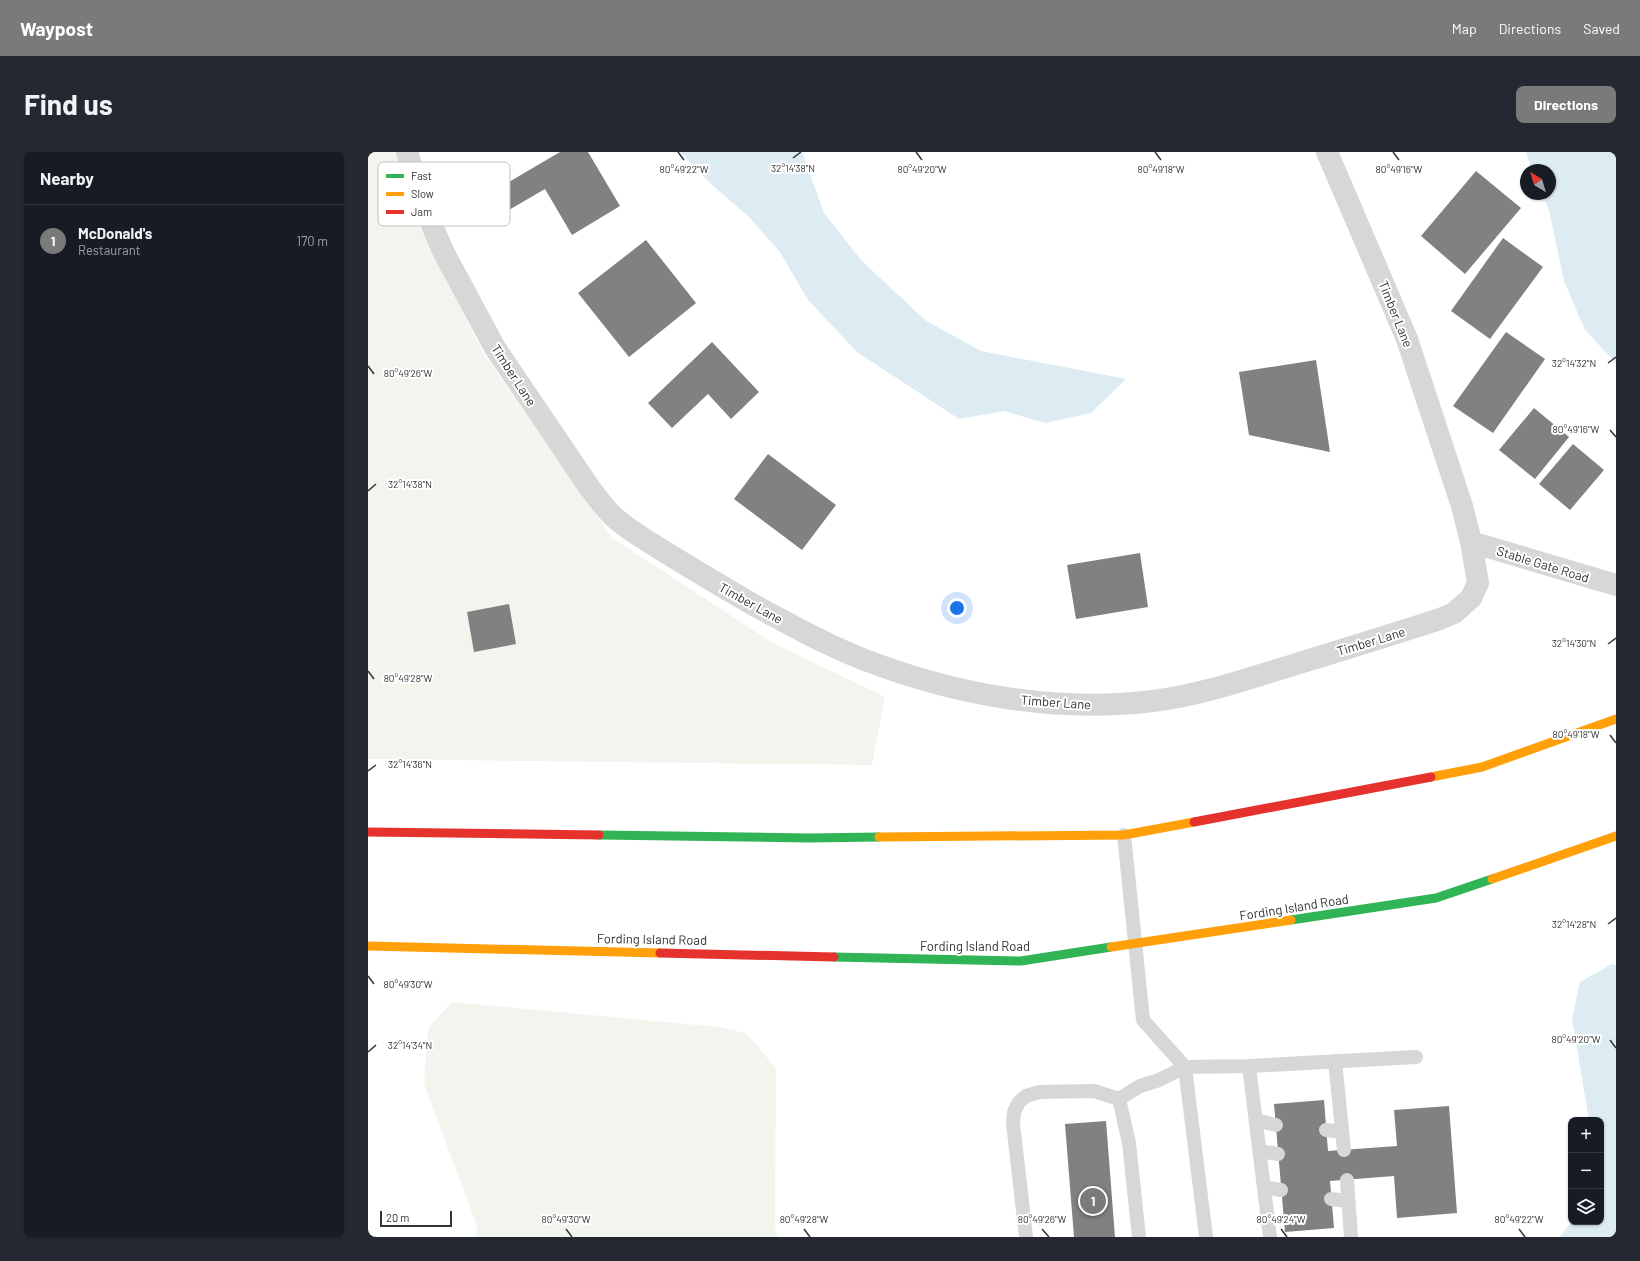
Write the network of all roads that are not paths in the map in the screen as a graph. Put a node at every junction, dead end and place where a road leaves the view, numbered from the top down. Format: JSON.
{"nodes":[{"id":1,"x":407,"y":152,"type":"edge"},
{"id":2,"x":1327,"y":152,"type":"edge"},
{"id":3,"x":410,"y":162,"type":"edge"},
{"id":4,"x":432,"y":226,"type":"edge"},
{"id":5,"x":1471,"y":542,"type":"junction"},
{"id":6,"x":1616,"y":585,"type":"edge"},
{"id":7,"x":1616,"y":719,"type":"edge"},
{"id":8,"x":368,"y":833,"type":"edge"},
{"id":9,"x":1124,"y":835,"type":"junction"},
{"id":10,"x":1616,"y":836,"type":"edge"},
{"id":11,"x":1135,"y":944,"type":"junction"},
{"id":12,"x":368,"y":946,"type":"edge"},
{"id":13,"x":1416,"y":1057,"type":"dead end"},
{"id":14,"x":1334,"y":1061,"type":"junction"},
{"id":15,"x":1249,"y":1066,"type":"junction"},
{"id":16,"x":1185,"y":1067,"type":"junction"},
{"id":17,"x":1119,"y":1099,"type":"junction"},
{"id":18,"x":1256,"y":1120,"type":"junction"},
{"id":19,"x":1276,"y":1125,"type":"dead end"},
{"id":20,"x":1326,"y":1130,"type":"dead end"},
{"id":21,"x":1342,"y":1132,"type":"junction"},
{"id":22,"x":1344,"y":1150,"type":"dead end"},
{"id":23,"x":1260,"y":1151,"type":"junction"},
{"id":24,"x":1278,"y":1154,"type":"dead end"},
{"id":25,"x":1347,"y":1180,"type":"dead end"},
{"id":26,"x":1264,"y":1187,"type":"junction"},
{"id":27,"x":1281,"y":1190,"type":"dead end"},
{"id":28,"x":1331,"y":1199,"type":"dead end"},
{"id":29,"x":1348,"y":1201,"type":"junction"},
{"id":30,"x":1026,"y":1237,"type":"edge"},
{"id":31,"x":1139,"y":1237,"type":"edge"},
{"id":32,"x":1206,"y":1237,"type":"edge"},
{"id":33,"x":1270,"y":1237,"type":"edge"},
{"id":34,"x":1351,"y":1237,"type":"edge"}],
"edges":[{"from":1,"to":3,"type":"street","name":"Timber Lane"},
{"from":2,"to":5,"type":"street","name":"Timber Lane"},
{"from":4,"to":5,"type":"street","name":"Timber Lane"},
{"from":5,"to":6,"type":"street","name":"Stable Gate Road"},
{"from":7,"to":9,"type":"highway"},
{"from":8,"to":9,"type":"highway"},
{"from":9,"to":11,"type":"lane"},
{"from":10,"to":11,"type":"highway","name":"Fording Island Road"},
{"from":11,"to":12,"type":"highway","name":"Fording Island Road"},
{"from":11,"to":16,"type":"lane"},
{"from":13,"to":14,"type":"lane"},
{"from":14,"to":15,"type":"lane"},
{"from":14,"to":21,"type":"lane"},
{"from":15,"to":16,"type":"lane"},
{"from":15,"to":18,"type":"lane"},
{"from":16,"to":17,"type":"lane"},
{"from":16,"to":32,"type":"lane"},
{"from":17,"to":30,"type":"lane"},
{"from":17,"to":31,"type":"lane"},
{"from":18,"to":19,"type":"lane"},
{"from":18,"to":23,"type":"lane"},
{"from":20,"to":21,"type":"lane"},
{"from":21,"to":22,"type":"lane"},
{"from":23,"to":24,"type":"lane"},
{"from":23,"to":26,"type":"lane"},
{"from":25,"to":29,"type":"lane"},
{"from":26,"to":27,"type":"lane"},
{"from":26,"to":33,"type":"lane"},
{"from":28,"to":29,"type":"lane"},
{"from":29,"to":34,"type":"lane"}]}
